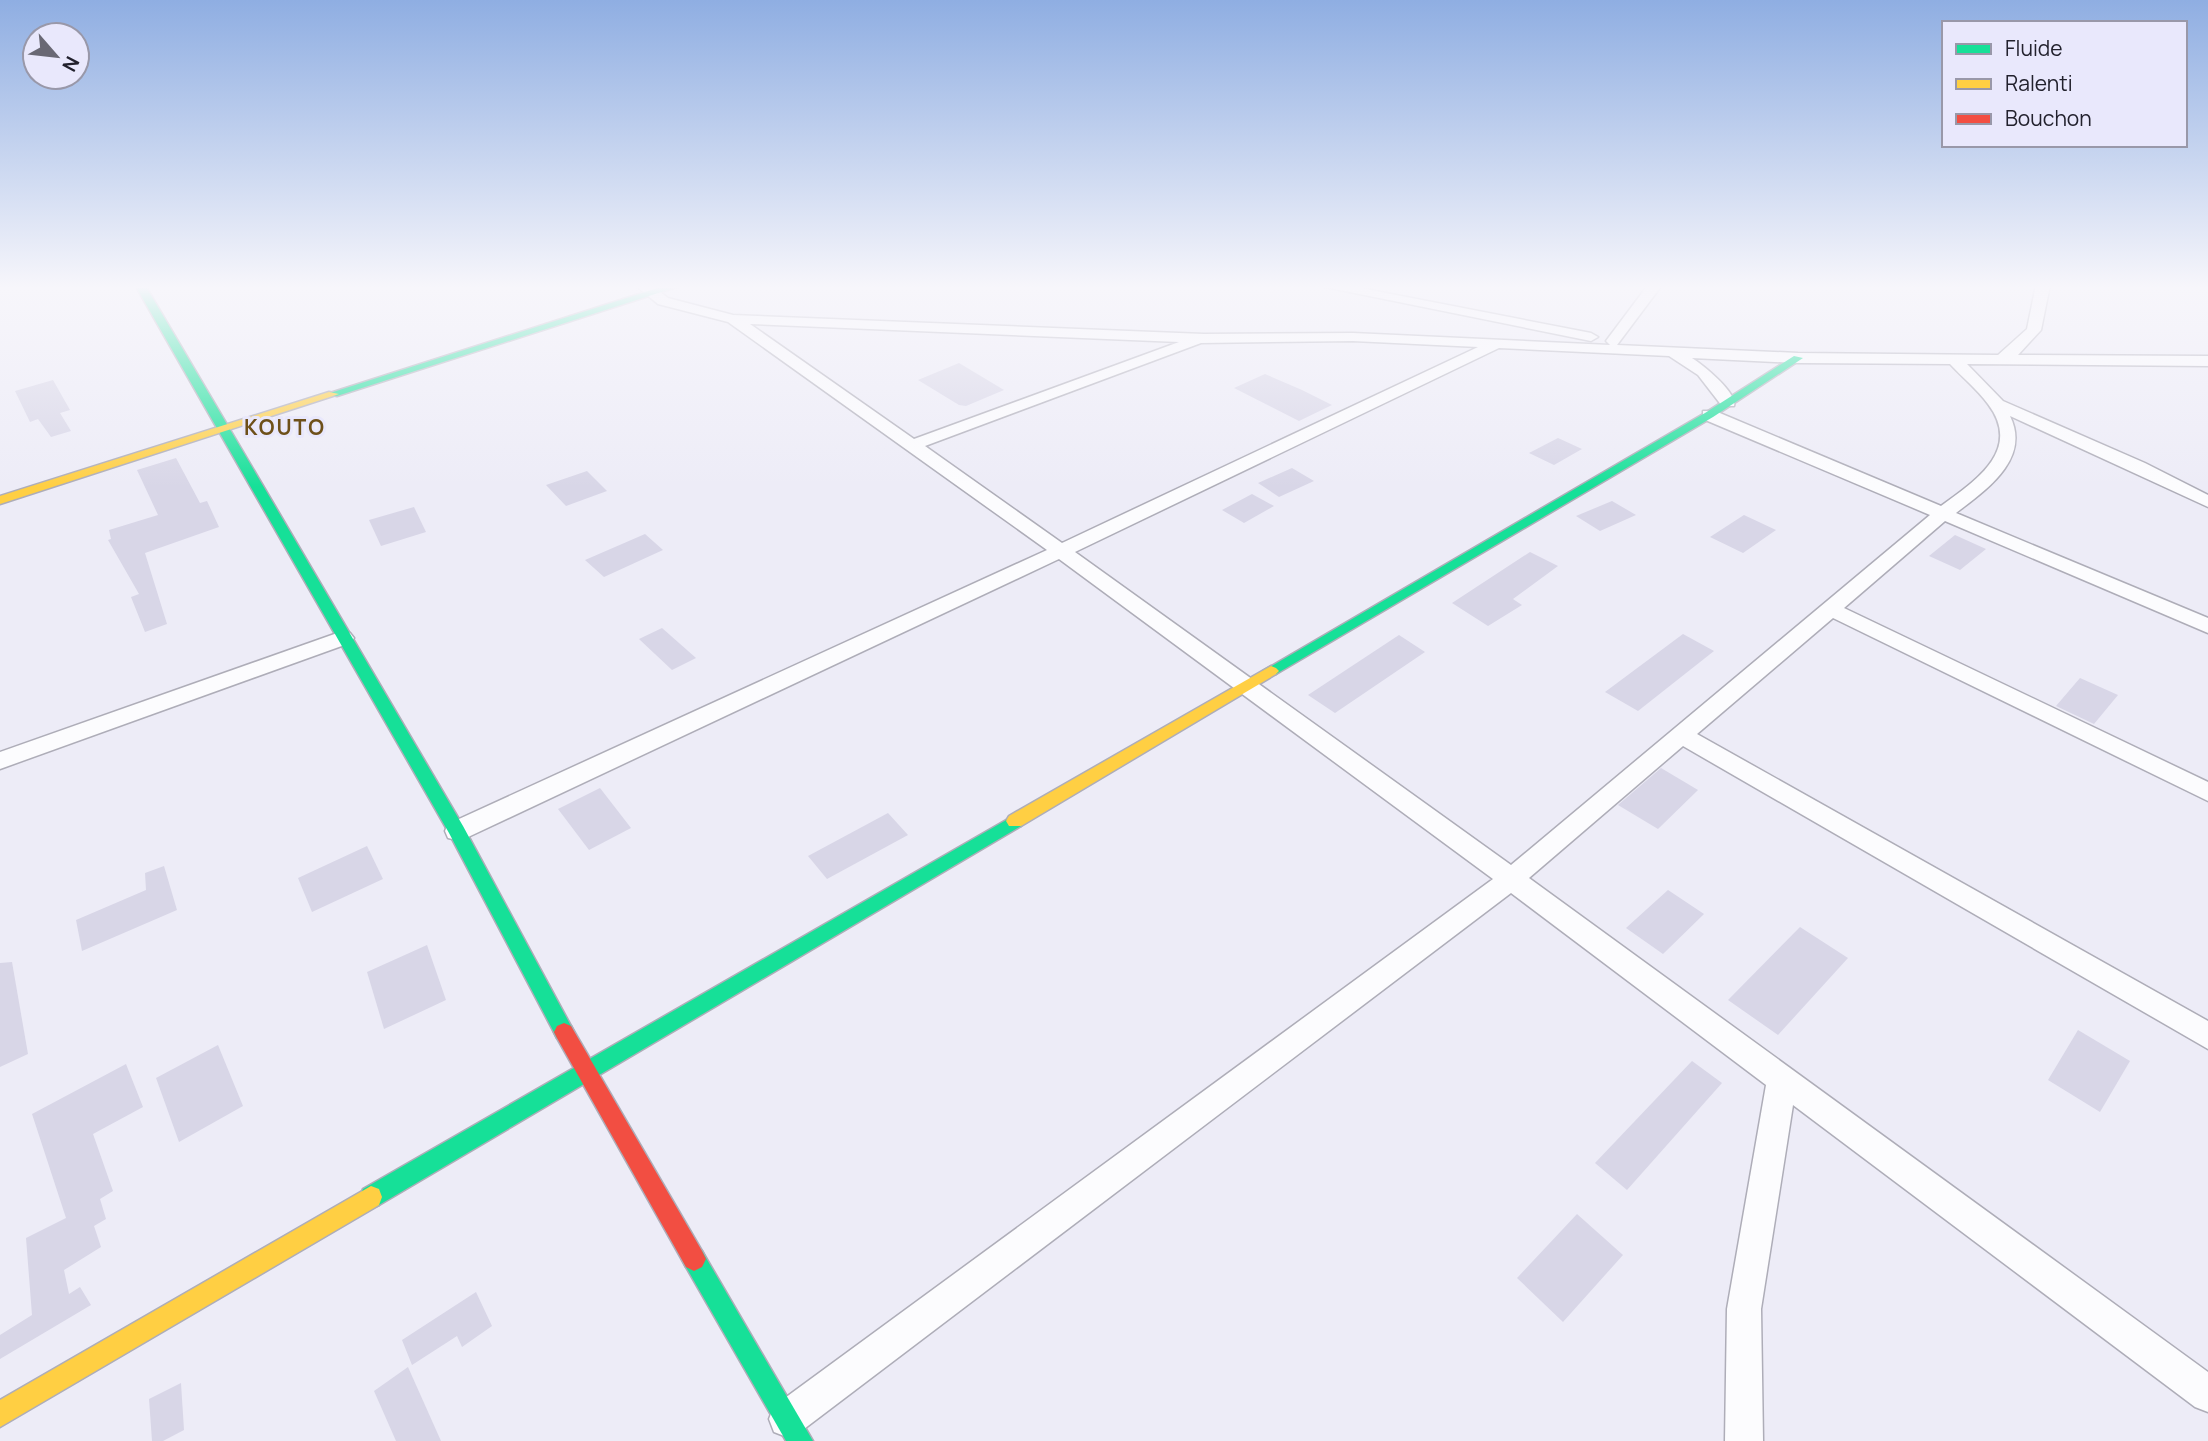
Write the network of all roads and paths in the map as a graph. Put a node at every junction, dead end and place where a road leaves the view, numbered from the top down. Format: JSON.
{"nodes":[{"id":1,"x":178,"y":352,"type":"edge"},
{"id":2,"x":443,"y":352,"type":"edge"},
{"id":3,"x":779,"y":352,"type":"edge"},
{"id":4,"x":1168,"y":352,"type":"edge"},
{"id":5,"x":1481,"y":352,"type":"edge"},
{"id":6,"x":1667,"y":352,"type":"edge"},
{"id":7,"x":1701,"y":352,"type":"edge"},
{"id":8,"x":2012,"y":352,"type":"edge"},
{"id":9,"x":1798,"y":358,"type":"junction"},
{"id":10,"x":1956,"y":361,"type":"junction"},
{"id":11,"x":1995,"y":361,"type":"junction"},
{"id":12,"x":2208,"y":361,"type":"edge"},
{"id":13,"x":1728,"y":403,"type":"junction"},
{"id":14,"x":1997,"y":404,"type":"junction"},
{"id":15,"x":1709,"y":415,"type":"junction"},
{"id":16,"x":217,"y":422,"type":"junction"},
{"id":17,"x":912,"y":445,"type":"junction"},
{"id":18,"x":0,"y":484,"type":"edge"},
{"id":19,"x":0,"y":500,"type":"edge"},
{"id":20,"x":2208,"y":502,"type":"edge"},
{"id":21,"x":1941,"y":515,"type":"junction"},
{"id":22,"x":1063,"y":550,"type":"junction"},
{"id":23,"x":1830,"y":609,"type":"junction"},
{"id":24,"x":2208,"y":626,"type":"edge"},
{"id":25,"x":343,"y":638,"type":"junction"},
{"id":26,"x":1247,"y":684,"type":"junction"},
{"id":27,"x":1681,"y":735,"type":"junction"},
{"id":28,"x":0,"y":761,"type":"edge"},
{"id":29,"x":2208,"y":792,"type":"edge"},
{"id":30,"x":457,"y":831,"type":"junction"},
{"id":31,"x":1510,"y":880,"type":"junction"},
{"id":32,"x":2208,"y":1036,"type":"edge"},
{"id":33,"x":585,"y":1071,"type":"junction"},
{"id":34,"x":1782,"y":1081,"type":"junction"},
{"id":35,"x":2208,"y":1394,"type":"edge"},
{"id":36,"x":0,"y":1414,"type":"edge"},
{"id":37,"x":794,"y":1430,"type":"edge"},
{"id":38,"x":1744,"y":1441,"type":"edge"}],
"edges":[{"from":1,"to":16,"type":"main road"},
{"from":2,"to":16,"type":"main road"},
{"from":3,"to":17,"type":"street"},
{"from":4,"to":17,"type":"street"},
{"from":5,"to":22,"type":"street"},
{"from":6,"to":13,"type":"street"},
{"from":7,"to":9,"type":"street"},
{"from":8,"to":11,"type":"street"},
{"from":9,"to":10,"type":"street"},
{"from":9,"to":13,"type":"main road"},
{"from":10,"to":11,"type":"street"},
{"from":10,"to":14,"type":"street"},
{"from":11,"to":12,"type":"street"},
{"from":13,"to":15,"type":"main road"},
{"from":14,"to":20,"type":"street"},
{"from":14,"to":21,"type":"street"},
{"from":15,"to":21,"type":"street"},
{"from":15,"to":26,"type":"main road"},
{"from":16,"to":18,"type":"main road"},
{"from":16,"to":19,"type":"main road"},
{"from":16,"to":25,"type":"main road"},
{"from":17,"to":22,"type":"street"},
{"from":21,"to":23,"type":"street"},
{"from":21,"to":24,"type":"street"},
{"from":22,"to":26,"type":"street"},
{"from":22,"to":30,"type":"street"},
{"from":23,"to":27,"type":"street"},
{"from":23,"to":29,"type":"street"},
{"from":25,"to":28,"type":"street"},
{"from":25,"to":30,"type":"main road"},
{"from":26,"to":31,"type":"street"},
{"from":26,"to":33,"type":"main road"},
{"from":27,"to":31,"type":"street"},
{"from":27,"to":32,"type":"street"},
{"from":30,"to":33,"type":"main road"},
{"from":31,"to":34,"type":"street"},
{"from":31,"to":37,"type":"street"},
{"from":33,"to":36,"type":"main road"},
{"from":33,"to":37,"type":"main road"},
{"from":34,"to":35,"type":"street"},
{"from":34,"to":38,"type":"street"}]}
